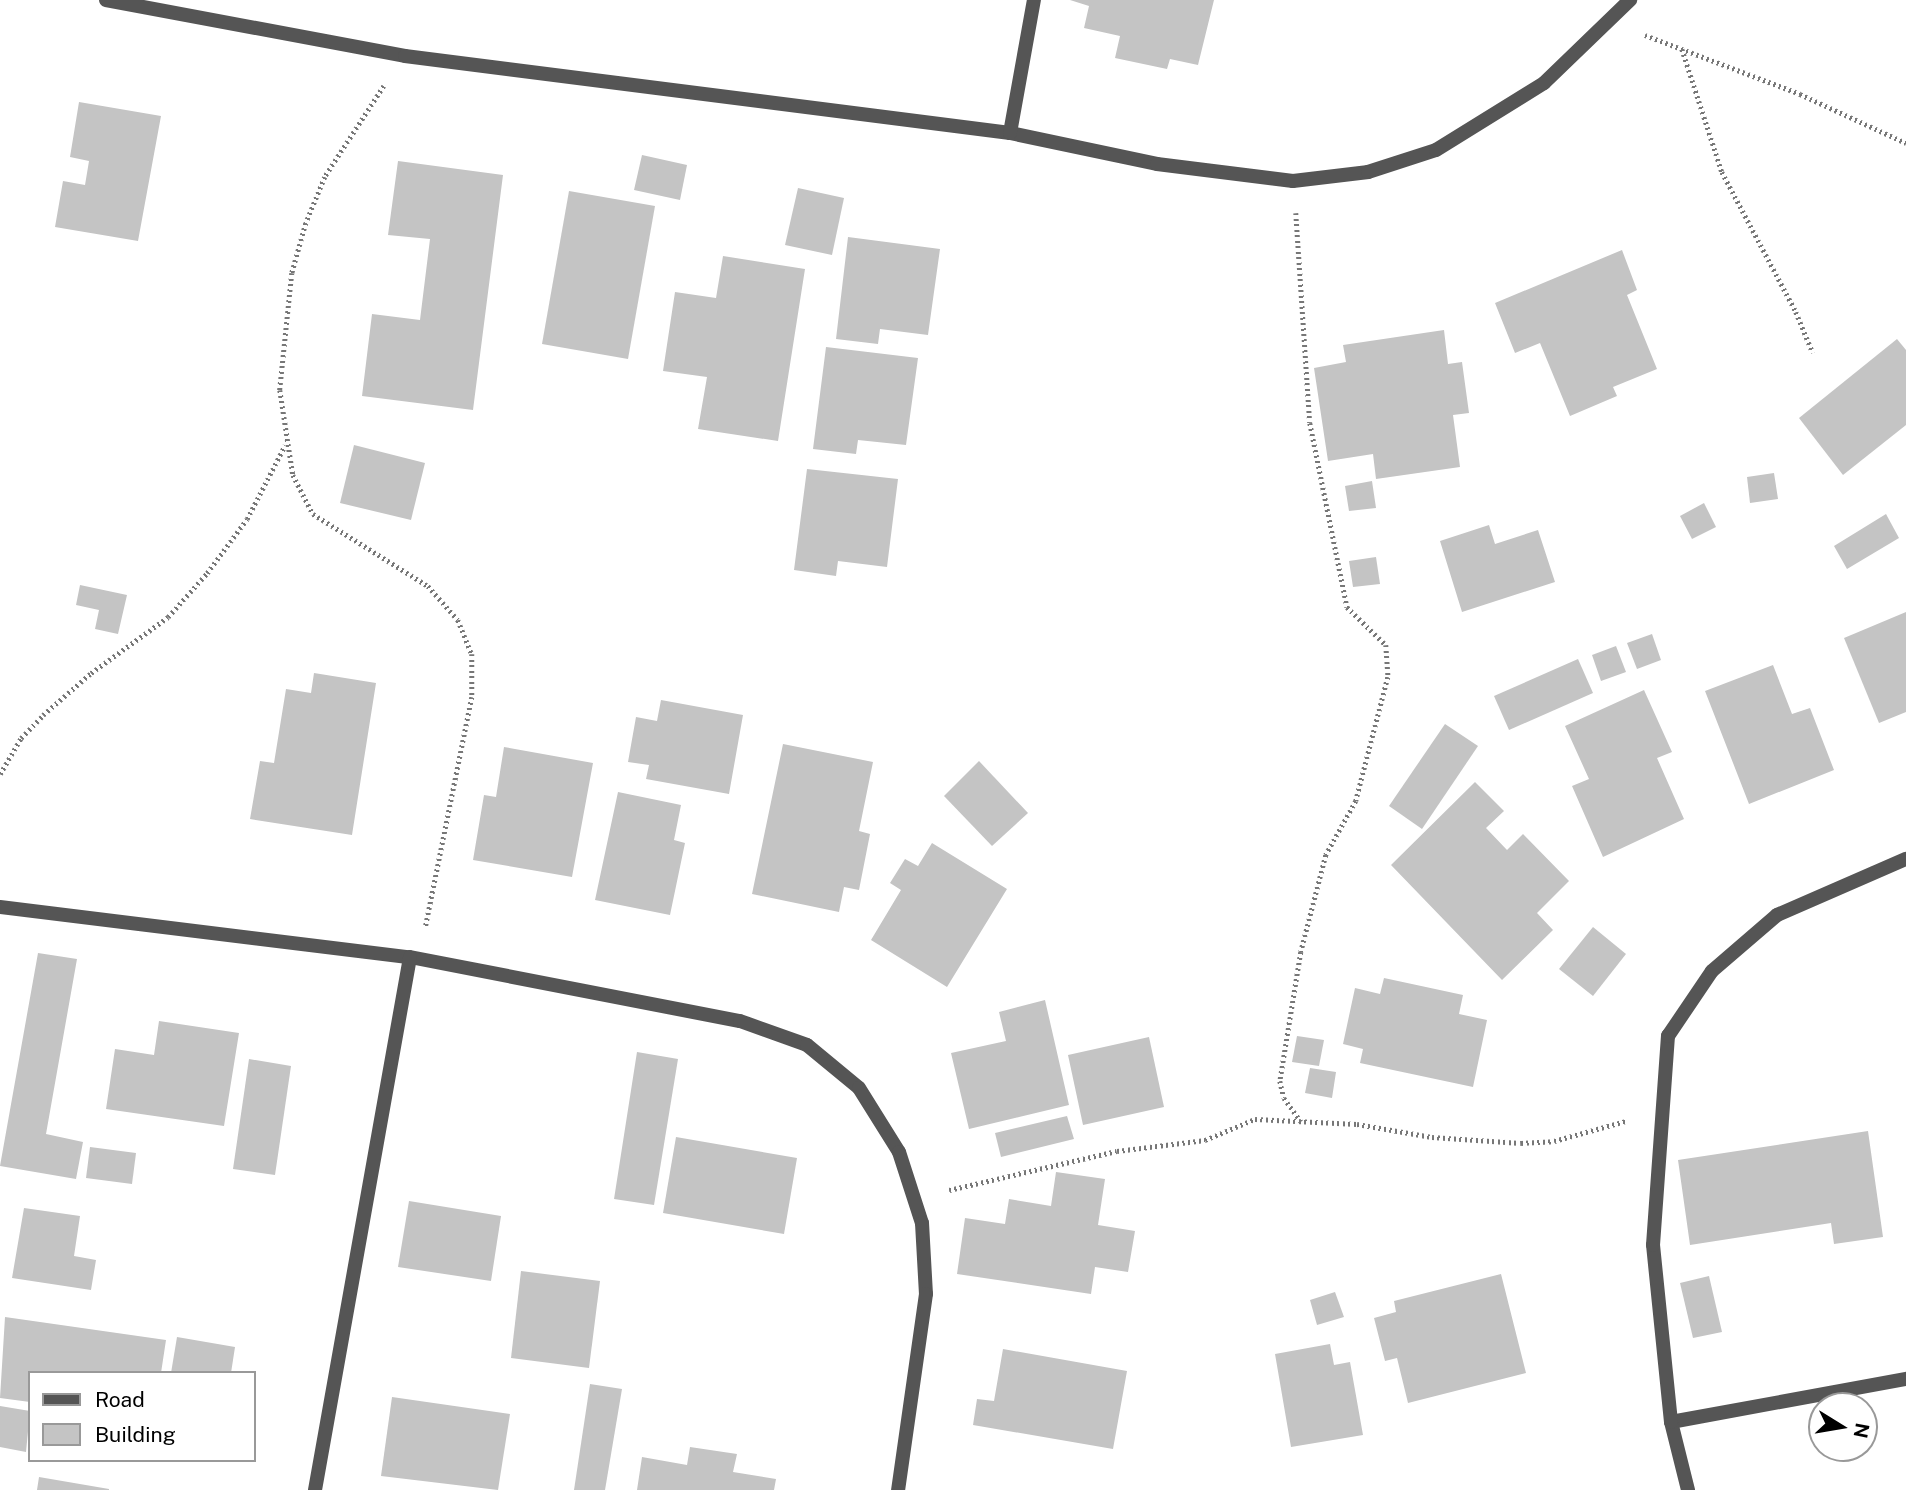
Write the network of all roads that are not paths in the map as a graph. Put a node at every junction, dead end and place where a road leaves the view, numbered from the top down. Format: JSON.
{"nodes":[{"id":1,"x":106,"y":0,"type":"edge"},
{"id":2,"x":1034,"y":0,"type":"edge"},
{"id":3,"x":1630,"y":0,"type":"edge"},
{"id":4,"x":1010,"y":133,"type":"junction"},
{"id":5,"x":1906,"y":859,"type":"edge"},
{"id":6,"x":0,"y":907,"type":"edge"},
{"id":7,"x":414,"y":958,"type":"junction"},
{"id":8,"x":1906,"y":1379,"type":"edge"},
{"id":9,"x":1671,"y":1422,"type":"junction"},
{"id":10,"x":315,"y":1490,"type":"edge"},
{"id":11,"x":898,"y":1490,"type":"edge"},
{"id":12,"x":1688,"y":1490,"type":"edge"}],
"edges":[{"from":1,"to":4,"type":"street"},
{"from":2,"to":4,"type":"street"},
{"from":3,"to":4,"type":"street"},
{"from":5,"to":9,"type":"street"},
{"from":6,"to":7,"type":"street"},
{"from":7,"to":10,"type":"street"},
{"from":7,"to":11,"type":"street"},
{"from":8,"to":9,"type":"street"},
{"from":9,"to":12,"type":"street"}]}
